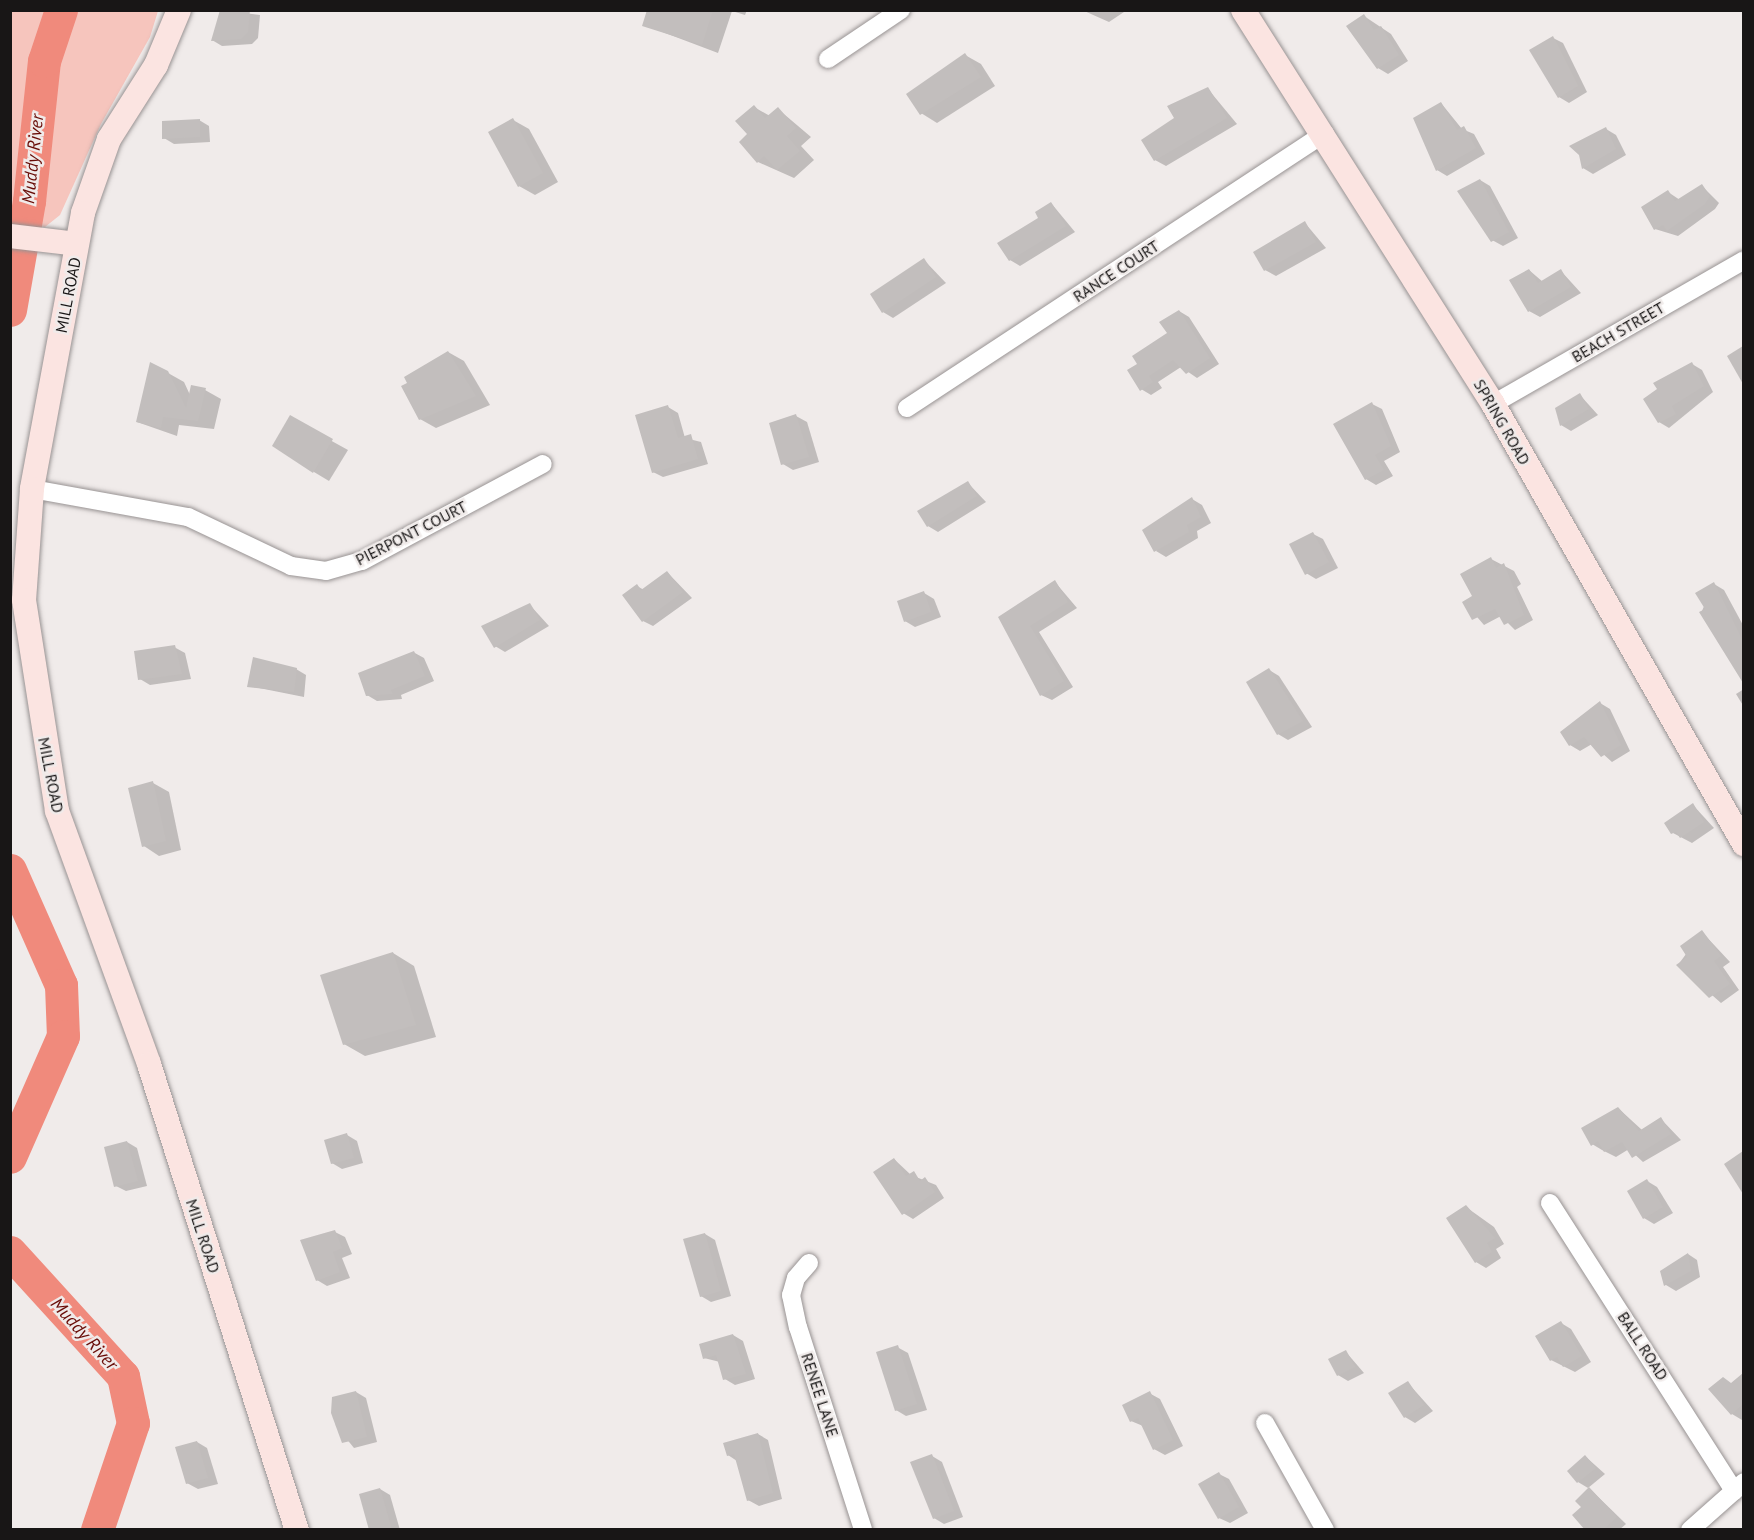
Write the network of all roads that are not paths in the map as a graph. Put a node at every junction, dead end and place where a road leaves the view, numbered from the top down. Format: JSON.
{"nodes":[{"id":1,"x":178,"y":10,"type":"edge"},
{"id":2,"x":901,"y":10,"type":"edge"},
{"id":3,"x":1243,"y":10,"type":"edge"},
{"id":4,"x":828,"y":59,"type":"dead end"},
{"id":5,"x":1325,"y":133,"type":"junction"},
{"id":6,"x":10,"y":236,"type":"edge"},
{"id":7,"x":77,"y":244,"type":"junction"},
{"id":8,"x":1743,"y":260,"type":"edge"},
{"id":9,"x":1493,"y":404,"type":"junction"},
{"id":10,"x":908,"y":408,"type":"dead end"},
{"id":11,"x":543,"y":464,"type":"dead end"},
{"id":12,"x":32,"y":489,"type":"junction"},
{"id":13,"x":1743,"y":844,"type":"edge"},
{"id":14,"x":1550,"y":1203,"type":"dead end"},
{"id":15,"x":809,"y":1263,"type":"dead end"},
{"id":16,"x":1265,"y":1423,"type":"dead end"},
{"id":17,"x":1739,"y":1486,"type":"edge"},
{"id":18,"x":297,"y":1530,"type":"edge"},
{"id":19,"x":863,"y":1530,"type":"edge"},
{"id":20,"x":1325,"y":1530,"type":"edge"},
{"id":21,"x":1690,"y":1530,"type":"edge"}],
"edges":[{"from":1,"to":7,"type":"street","name":"MILL ROAD"},
{"from":2,"to":4,"type":"street"},
{"from":3,"to":5,"type":"street","name":"SPRING ROAD"},
{"from":5,"to":9,"type":"street","name":"SPRING ROAD"},
{"from":5,"to":10,"type":"street","name":"RANCE COURT"},
{"from":6,"to":7,"type":"street"},
{"from":7,"to":12,"type":"street","name":"MILL ROAD"},
{"from":8,"to":9,"type":"street","name":"BEACH STREET"},
{"from":9,"to":13,"type":"street","name":"SPRING ROAD"},
{"from":11,"to":12,"type":"street","name":"PIERPONT COURT"},
{"from":12,"to":18,"type":"street","name":"MILL ROAD"},
{"from":14,"to":17,"type":"street","name":"BALL ROAD"},
{"from":15,"to":19,"type":"street","name":"RENEE LANE"},
{"from":16,"to":20,"type":"street"},
{"from":17,"to":21,"type":"street"}]}
